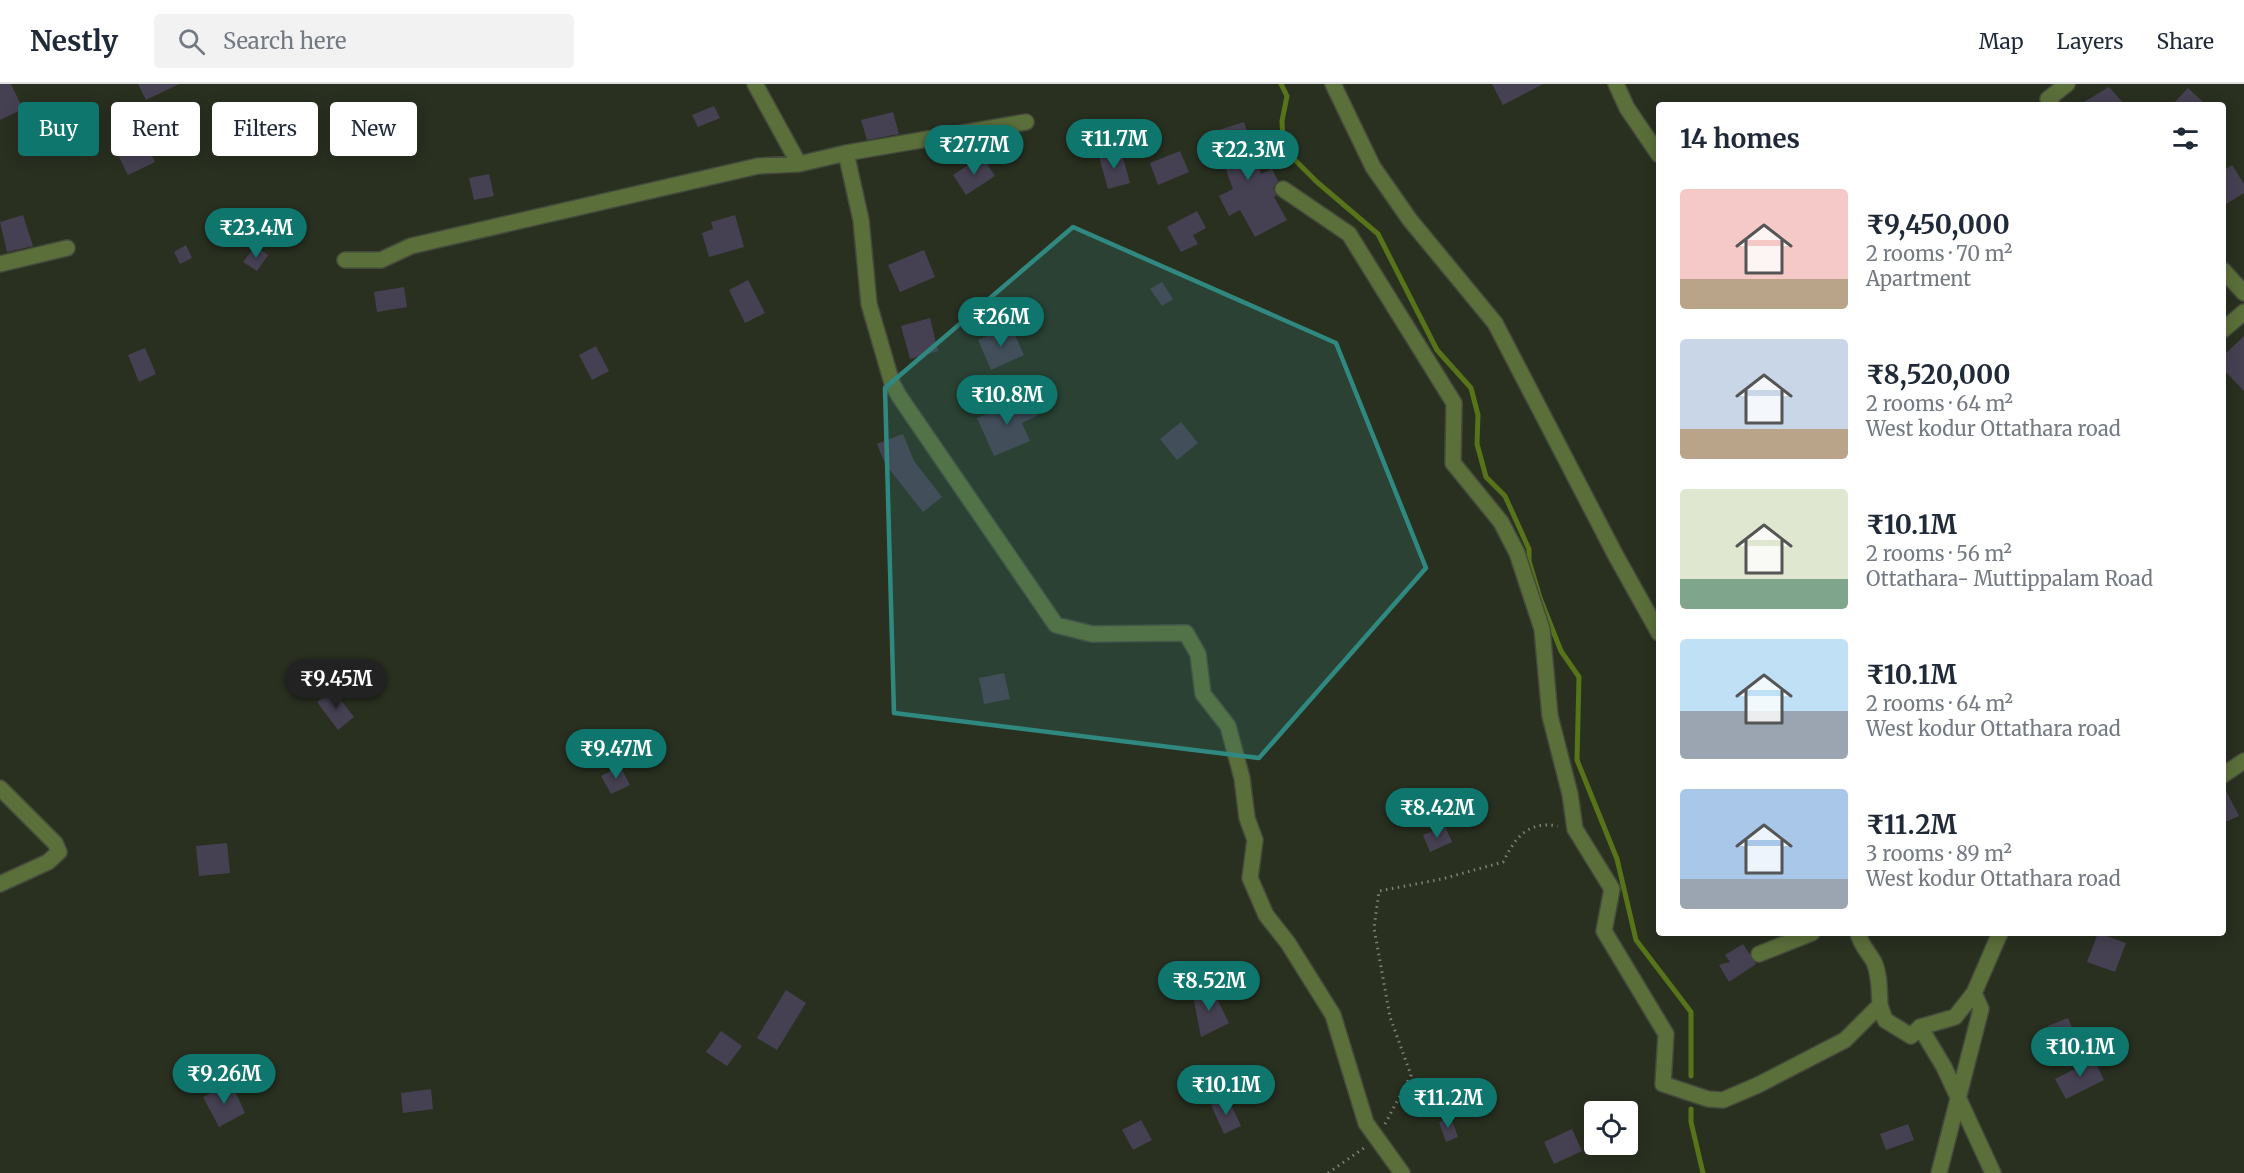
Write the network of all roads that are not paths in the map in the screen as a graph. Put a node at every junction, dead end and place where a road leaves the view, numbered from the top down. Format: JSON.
{"nodes":[{"id":1,"x":755,"y":84,"type":"edge"},
{"id":2,"x":1333,"y":84,"type":"edge"},
{"id":3,"x":1616,"y":84,"type":"edge"},
{"id":4,"x":2067,"y":84,"type":"edge"},
{"id":5,"x":2050,"y":102,"type":"edge"},
{"id":6,"x":1026,"y":122,"type":"dead end"},
{"id":7,"x":1656,"y":151,"type":"edge"},
{"id":8,"x":846,"y":153,"type":"junction"},
{"id":9,"x":799,"y":164,"type":"junction"},
{"id":10,"x":1284,"y":189,"type":"dead end"},
{"id":11,"x":67,"y":248,"type":"dead end"},
{"id":12,"x":345,"y":260,"type":"dead end"},
{"id":13,"x":0,"y":264,"type":"edge"},
{"id":14,"x":2226,"y":273,"type":"edge"},
{"id":15,"x":2244,"y":293,"type":"edge"},
{"id":16,"x":2244,"y":312,"type":"edge"},
{"id":17,"x":2226,"y":327,"type":"edge"},
{"id":18,"x":1656,"y":628,"type":"edge"},
{"id":19,"x":2244,"y":761,"type":"edge"},
{"id":20,"x":2226,"y":773,"type":"edge"},
{"id":21,"x":0,"y":788,"type":"edge"},
{"id":22,"x":0,"y":884,"type":"edge"},
{"id":23,"x":1804,"y":936,"type":"edge"},
{"id":24,"x":1858,"y":936,"type":"edge"},
{"id":25,"x":1999,"y":936,"type":"edge"},
{"id":26,"x":1759,"y":954,"type":"dead end"},
{"id":27,"x":1974,"y":993,"type":"junction"},
{"id":28,"x":1880,"y":1005,"type":"junction"},
{"id":29,"x":1920,"y":1027,"type":"junction"},
{"id":30,"x":1958,"y":1099,"type":"junction"},
{"id":31,"x":1402,"y":1173,"type":"edge"},
{"id":32,"x":1939,"y":1173,"type":"edge"},
{"id":33,"x":1993,"y":1173,"type":"edge"}],
"edges":[{"from":1,"to":9,"type":"street"},
{"from":2,"to":18,"type":"street"},
{"from":3,"to":7,"type":"street"},
{"from":4,"to":5,"type":"street"},
{"from":6,"to":8,"type":"street"},
{"from":8,"to":9,"type":"street"},
{"from":8,"to":31,"type":"street"},
{"from":9,"to":12,"type":"street"},
{"from":10,"to":28,"type":"street"},
{"from":11,"to":13,"type":"street"},
{"from":14,"to":15,"type":"street"},
{"from":16,"to":17,"type":"street"},
{"from":19,"to":20,"type":"street"},
{"from":21,"to":22,"type":"street"},
{"from":23,"to":26,"type":"street"},
{"from":24,"to":28,"type":"street"},
{"from":25,"to":27,"type":"street"},
{"from":27,"to":29,"type":"street"},
{"from":27,"to":30,"type":"street"},
{"from":28,"to":29,"type":"street"},
{"from":29,"to":30,"type":"street"},
{"from":30,"to":32,"type":"street"},
{"from":30,"to":33,"type":"street"}]}
